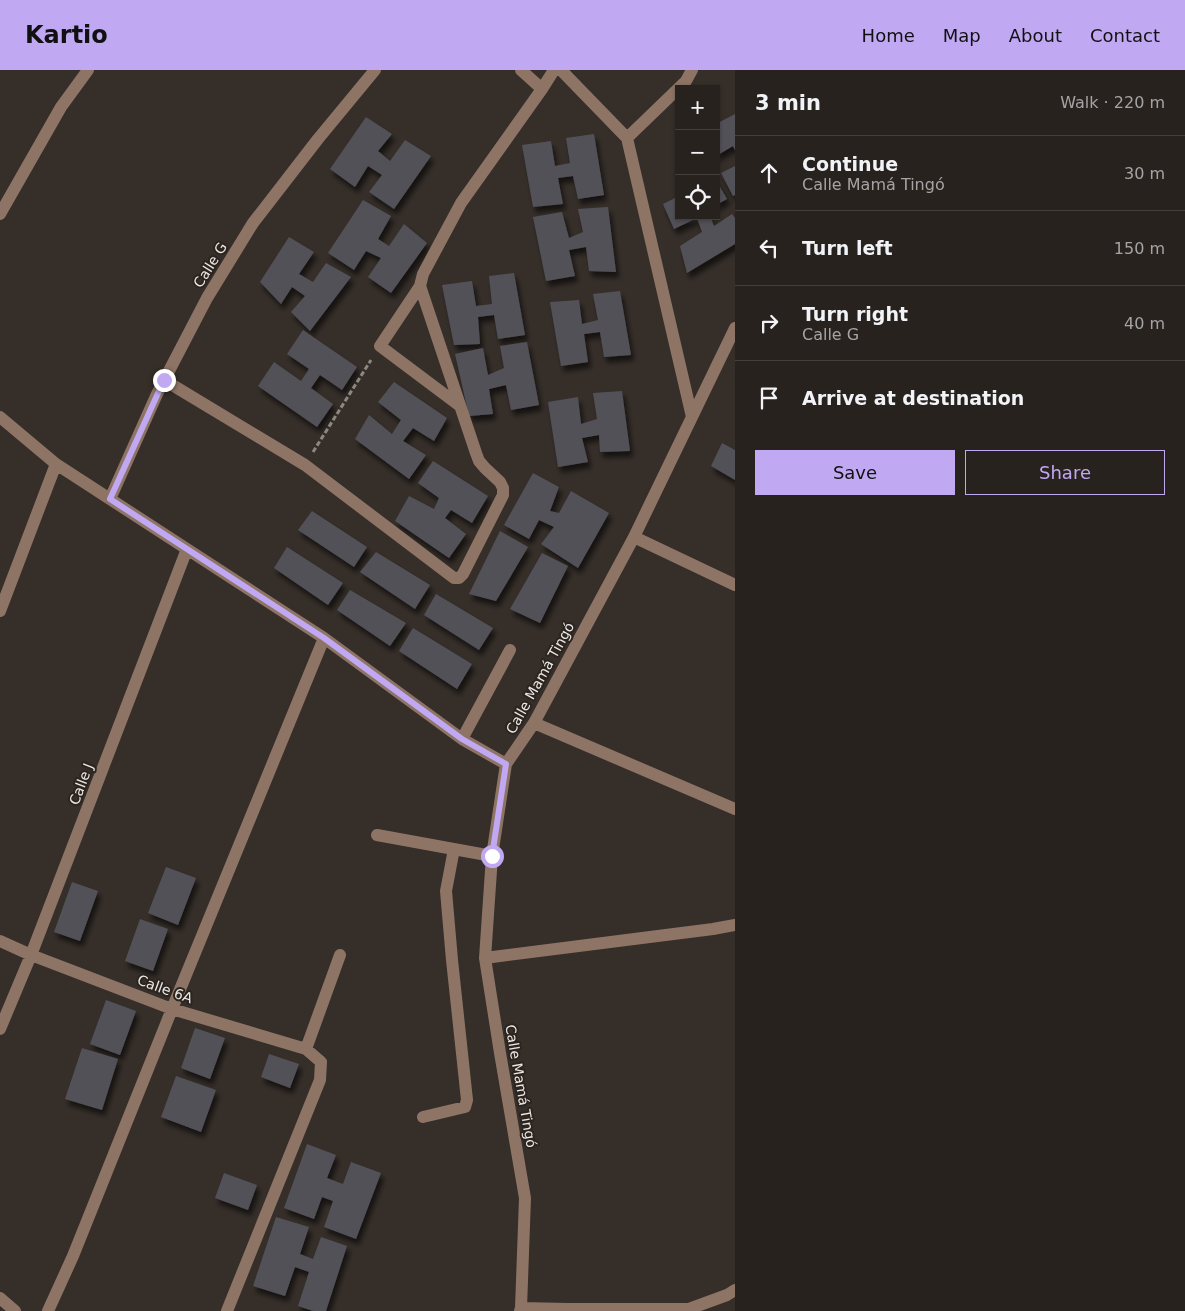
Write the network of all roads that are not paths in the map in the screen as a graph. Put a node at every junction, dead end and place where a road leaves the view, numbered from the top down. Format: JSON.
{"nodes":[{"id":1,"x":88,"y":70,"type":"edge"},
{"id":2,"x":375,"y":70,"type":"edge"},
{"id":3,"x":521,"y":70,"type":"edge"},
{"id":4,"x":554,"y":70,"type":"edge"},
{"id":5,"x":561,"y":70,"type":"edge"},
{"id":6,"x":692,"y":70,"type":"edge"},
{"id":7,"x":542,"y":89,"type":"junction"},
{"id":8,"x":627,"y":138,"type":"junction"},
{"id":9,"x":0,"y":214,"type":"edge"},
{"id":10,"x":420,"y":286,"type":"junction"},
{"id":11,"x":735,"y":328,"type":"edge"},
{"id":12,"x":164,"y":380,"type":"junction"},
{"id":13,"x":460,"y":406,"type":"junction"},
{"id":14,"x":0,"y":417,"type":"edge"},
{"id":15,"x":692,"y":417,"type":"junction"},
{"id":16,"x":56,"y":464,"type":"junction"},
{"id":17,"x":110,"y":499,"type":"junction"},
{"id":18,"x":634,"y":537,"type":"junction"},
{"id":19,"x":187,"y":549,"type":"junction"},
{"id":20,"x":735,"y":585,"type":"edge"},
{"id":21,"x":0,"y":612,"type":"edge"},
{"id":22,"x":324,"y":638,"type":"junction"},
{"id":23,"x":510,"y":650,"type":"dead end"},
{"id":24,"x":534,"y":723,"type":"junction"},
{"id":25,"x":462,"y":739,"type":"junction"},
{"id":26,"x":506,"y":764,"type":"junction"},
{"id":27,"x":735,"y":809,"type":"edge"},
{"id":28,"x":377,"y":835,"type":"dead end"},
{"id":29,"x":454,"y":849,"type":"junction"},
{"id":30,"x":492,"y":856,"type":"junction"},
{"id":31,"x":735,"y":925,"type":"edge"},
{"id":32,"x":0,"y":941,"type":"edge"},
{"id":33,"x":31,"y":955,"type":"junction"},
{"id":34,"x":340,"y":955,"type":"dead end"},
{"id":35,"x":485,"y":958,"type":"junction"},
{"id":36,"x":172,"y":1009,"type":"junction"},
{"id":37,"x":0,"y":1029,"type":"edge"},
{"id":38,"x":306,"y":1049,"type":"junction"},
{"id":39,"x":423,"y":1117,"type":"dead end"},
{"id":40,"x":735,"y":1290,"type":"edge"},
{"id":41,"x":0,"y":1298,"type":"edge"},
{"id":42,"x":521,"y":1309,"type":"edge"},
{"id":43,"x":568,"y":1310,"type":"edge"},
{"id":44,"x":689,"y":1310,"type":"edge"},
{"id":45,"x":15,"y":1311,"type":"edge"},
{"id":46,"x":48,"y":1311,"type":"edge"},
{"id":47,"x":227,"y":1311,"type":"edge"}],
"edges":[{"from":1,"to":9,"type":"street"},
{"from":2,"to":12,"type":"street","name":"Calle G"},
{"from":3,"to":7,"type":"street"},
{"from":4,"to":7,"type":"street"},
{"from":5,"to":8,"type":"street"},
{"from":6,"to":8,"type":"street"},
{"from":7,"to":10,"type":"street"},
{"from":8,"to":15,"type":"street"},
{"from":10,"to":13,"type":"street"},
{"from":10,"to":13,"type":"street"},
{"from":11,"to":15,"type":"street","name":"Calle Mamá Tingó"},
{"from":12,"to":13,"type":"street"},
{"from":12,"to":17,"type":"street","name":"Calle G"},
{"from":14,"to":16,"type":"street"},
{"from":15,"to":18,"type":"street","name":"Calle Mamá Tingó"},
{"from":16,"to":17,"type":"street"},
{"from":16,"to":21,"type":"street"},
{"from":17,"to":19,"type":"street"},
{"from":18,"to":20,"type":"street"},
{"from":18,"to":24,"type":"street","name":"Calle Mamá Tingó"},
{"from":19,"to":22,"type":"street"},
{"from":19,"to":33,"type":"street","name":"Calle J"},
{"from":22,"to":25,"type":"street"},
{"from":22,"to":36,"type":"street"},
{"from":23,"to":25,"type":"street"},
{"from":24,"to":26,"type":"street","name":"Calle Mamá Tingó"},
{"from":24,"to":27,"type":"street"},
{"from":25,"to":26,"type":"street"},
{"from":26,"to":30,"type":"street","name":"Calle Mamá Tingó"},
{"from":28,"to":29,"type":"street"},
{"from":29,"to":30,"type":"street"},
{"from":29,"to":39,"type":"street"},
{"from":30,"to":35,"type":"street","name":"Calle Mamá Tingó"},
{"from":31,"to":35,"type":"street"},
{"from":32,"to":33,"type":"street","name":"Calle 6A"},
{"from":33,"to":36,"type":"street","name":"Calle 6A"},
{"from":33,"to":37,"type":"street","name":"Calle J"},
{"from":34,"to":38,"type":"street"},
{"from":35,"to":42,"type":"street","name":"Calle Mamá Tingó"},
{"from":36,"to":38,"type":"street","name":"Calle 6A"},
{"from":36,"to":46,"type":"street"},
{"from":38,"to":47,"type":"street","name":"Calle 6A"},
{"from":40,"to":44,"type":"street","name":"Calle Mamá Tingó"},
{"from":41,"to":45,"type":"street"},
{"from":42,"to":43,"type":"street","name":"Calle Mamá Tingó"},
{"from":43,"to":44,"type":"street","name":"Calle Mamá Tingó"}]}
